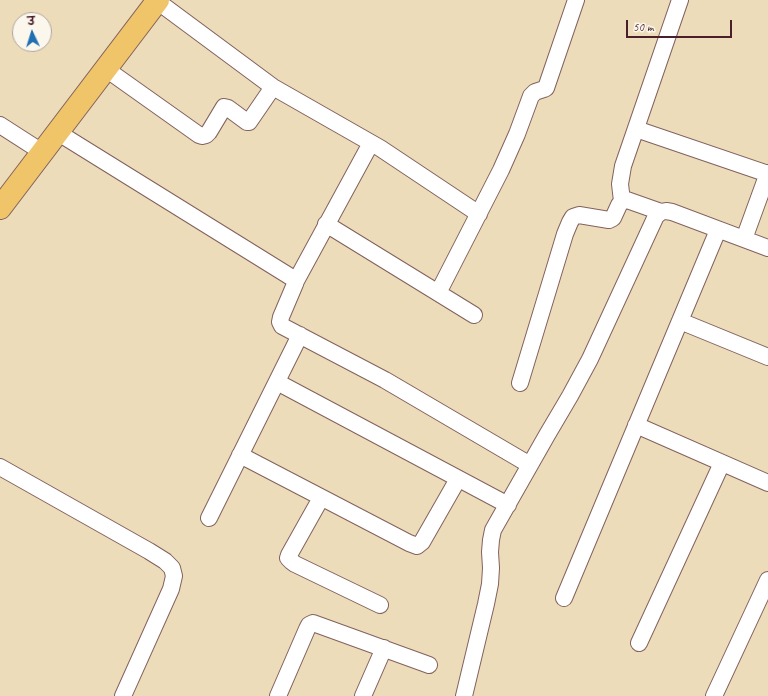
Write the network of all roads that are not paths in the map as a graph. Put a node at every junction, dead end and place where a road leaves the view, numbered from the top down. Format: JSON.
{"nodes":[{"id":1,"x":576,"y":0,"type":"edge"},
{"id":2,"x":680,"y":0,"type":"edge"},
{"id":3,"x":157,"y":1,"type":"edge"},
{"id":4,"x":106,"y":69,"type":"junction"},
{"id":5,"x":273,"y":87,"type":"junction"},
{"id":6,"x":0,"y":125,"type":"edge"},
{"id":7,"x":636,"y":129,"type":"junction"},
{"id":8,"x":57,"y":132,"type":"junction"},
{"id":9,"x":371,"y":143,"type":"junction"},
{"id":10,"x":42,"y":152,"type":"junction"},
{"id":11,"x":768,"y":174,"type":"edge"},
{"id":12,"x":622,"y":201,"type":"junction"},
{"id":13,"x":0,"y":208,"type":"edge"},
{"id":14,"x":660,"y":212,"type":"junction"},
{"id":15,"x":479,"y":214,"type":"junction"},
{"id":16,"x":326,"y":224,"type":"junction"},
{"id":17,"x":718,"y":230,"type":"junction"},
{"id":18,"x":744,"y":239,"type":"junction"},
{"id":19,"x":768,"y":248,"type":"edge"},
{"id":20,"x":296,"y":281,"type":"junction"},
{"id":21,"x":438,"y":293,"type":"junction"},
{"id":22,"x":474,"y":315,"type":"dead end"},
{"id":23,"x":680,"y":321,"type":"junction"},
{"id":24,"x":300,"y":335,"type":"junction"},
{"id":25,"x":768,"y":357,"type":"edge"},
{"id":26,"x":277,"y":382,"type":"junction"},
{"id":27,"x":520,"y":383,"type":"dead end"},
{"id":28,"x":636,"y":425,"type":"junction"},
{"id":29,"x":240,"y":455,"type":"junction"},
{"id":30,"x":722,"y":463,"type":"junction"},
{"id":31,"x":530,"y":465,"type":"junction"},
{"id":32,"x":0,"y":467,"type":"edge"},
{"id":33,"x":458,"y":479,"type":"junction"},
{"id":34,"x":768,"y":483,"type":"edge"},
{"id":35,"x":321,"y":498,"type":"junction"},
{"id":36,"x":508,"y":505,"type":"junction"},
{"id":37,"x":209,"y":518,"type":"dead end"},
{"id":38,"x":768,"y":580,"type":"edge"},
{"id":39,"x":564,"y":598,"type":"dead end"},
{"id":40,"x":380,"y":605,"type":"dead end"},
{"id":41,"x":640,"y":643,"type":"dead end"},
{"id":42,"x":384,"y":648,"type":"junction"},
{"id":43,"x":429,"y":665,"type":"dead end"},
{"id":44,"x":123,"y":696,"type":"edge"},
{"id":45,"x":278,"y":696,"type":"edge"},
{"id":46,"x":363,"y":696,"type":"edge"},
{"id":47,"x":464,"y":696,"type":"edge"},
{"id":48,"x":714,"y":696,"type":"edge"}],
"edges":[{"from":1,"to":15,"type":"street"},
{"from":2,"to":7,"type":"street"},
{"from":3,"to":4,"type":"highway"},
{"from":3,"to":5,"type":"street"},
{"from":4,"to":5,"type":"street"},
{"from":4,"to":8,"type":"highway"},
{"from":5,"to":9,"type":"street"},
{"from":6,"to":10,"type":"street"},
{"from":7,"to":11,"type":"street"},
{"from":7,"to":12,"type":"street"},
{"from":8,"to":10,"type":"highway"},
{"from":8,"to":20,"type":"street"},
{"from":9,"to":15,"type":"street"},
{"from":9,"to":16,"type":"street"},
{"from":10,"to":13,"type":"highway"},
{"from":11,"to":18,"type":"street"},
{"from":12,"to":14,"type":"street"},
{"from":12,"to":27,"type":"street"},
{"from":14,"to":17,"type":"street"},
{"from":14,"to":31,"type":"street"},
{"from":15,"to":21,"type":"street"},
{"from":16,"to":20,"type":"street"},
{"from":16,"to":21,"type":"street"},
{"from":17,"to":18,"type":"street"},
{"from":17,"to":23,"type":"street"},
{"from":18,"to":19,"type":"street"},
{"from":20,"to":24,"type":"street"},
{"from":21,"to":22,"type":"street"},
{"from":23,"to":25,"type":"street"},
{"from":23,"to":28,"type":"street"},
{"from":24,"to":26,"type":"street"},
{"from":24,"to":31,"type":"street"},
{"from":26,"to":29,"type":"street"},
{"from":26,"to":33,"type":"street"},
{"from":28,"to":30,"type":"street"},
{"from":28,"to":39,"type":"street"},
{"from":29,"to":35,"type":"street"},
{"from":29,"to":37,"type":"street"},
{"from":30,"to":34,"type":"street"},
{"from":30,"to":41,"type":"street"},
{"from":31,"to":36,"type":"street"},
{"from":32,"to":44,"type":"street"},
{"from":33,"to":35,"type":"street"},
{"from":33,"to":36,"type":"street"},
{"from":35,"to":40,"type":"street"},
{"from":36,"to":47,"type":"street"},
{"from":38,"to":48,"type":"street"},
{"from":42,"to":43,"type":"street"},
{"from":42,"to":45,"type":"street"},
{"from":42,"to":46,"type":"street"}]}
